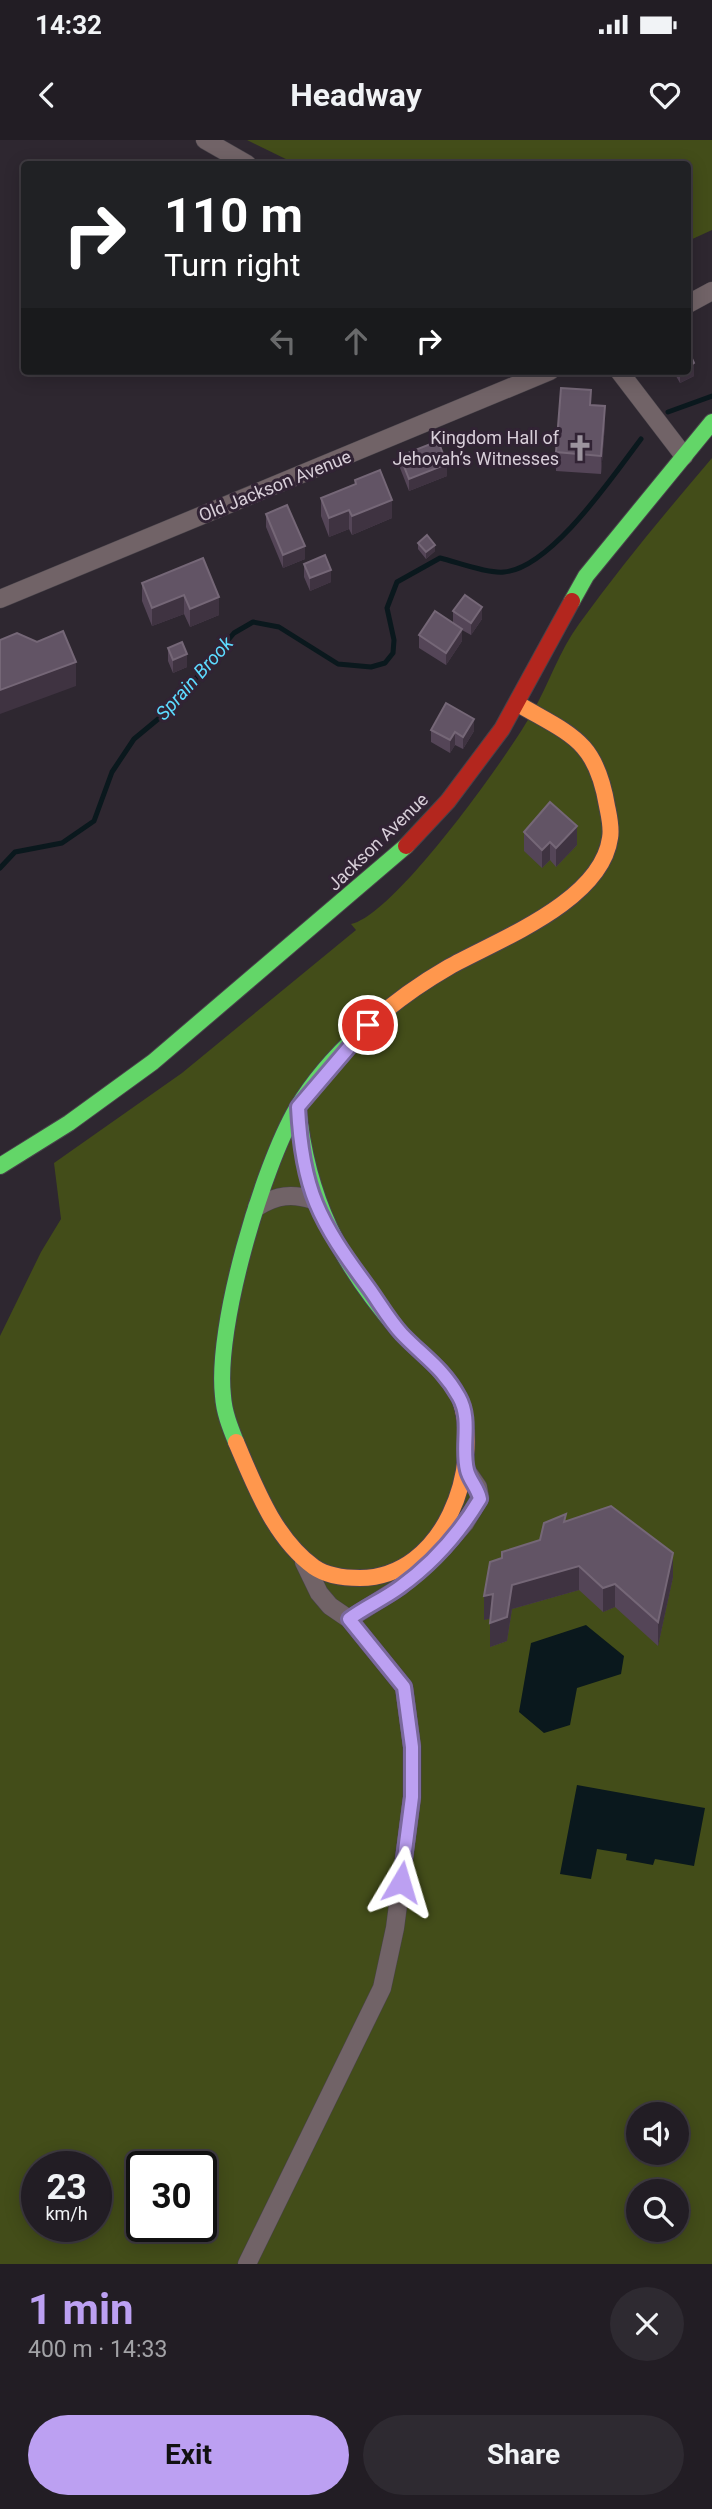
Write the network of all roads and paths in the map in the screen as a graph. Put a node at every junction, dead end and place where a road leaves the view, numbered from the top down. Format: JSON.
{"nodes":[{"id":1,"x":205,"y":140,"type":"edge"},
{"id":2,"x":242,"y":161,"type":"edge"},
{"id":3,"x":712,"y":291,"type":"edge"},
{"id":4,"x":691,"y":302,"type":"edge"},
{"id":5,"x":540,"y":375,"type":"edge"},
{"id":6,"x":622,"y":375,"type":"edge"},
{"id":7,"x":712,"y":422,"type":"edge"},
{"id":8,"x":684,"y":456,"type":"junction"},
{"id":9,"x":0,"y":599,"type":"edge"},
{"id":10,"x":518,"y":704,"type":"junction"},
{"id":11,"x":298,"y":1107,"type":"junction"},
{"id":12,"x":0,"y":1166,"type":"edge"},
{"id":13,"x":313,"y":1200,"type":"junction"},
{"id":14,"x":257,"y":1207,"type":"junction"},
{"id":15,"x":467,"y":1471,"type":"junction"},
{"id":16,"x":304,"y":1562,"type":"junction"},
{"id":17,"x":349,"y":1619,"type":"junction"},
{"id":18,"x":247,"y":2264,"type":"edge"}],
"edges":[{"from":1,"to":2,"type":"street"},
{"from":3,"to":4,"type":"street"},
{"from":5,"to":9,"type":"street","name":"Old Jackson Avenue"},
{"from":6,"to":8,"type":"street"},
{"from":7,"to":8,"type":"street","name":"Jackson Avenue"},
{"from":8,"to":10,"type":"street","name":"Jackson Avenue"},
{"from":10,"to":11,"type":"street"},
{"from":10,"to":12,"type":"street","name":"Jackson Avenue"},
{"from":11,"to":13,"type":"street"},
{"from":11,"to":14,"type":"street"},
{"from":13,"to":14,"type":"street"},
{"from":13,"to":15,"type":"street"},
{"from":14,"to":16,"type":"street"},
{"from":15,"to":16,"type":"street"},
{"from":15,"to":17,"type":"street"},
{"from":16,"to":17,"type":"street"},
{"from":17,"to":18,"type":"street"}]}
